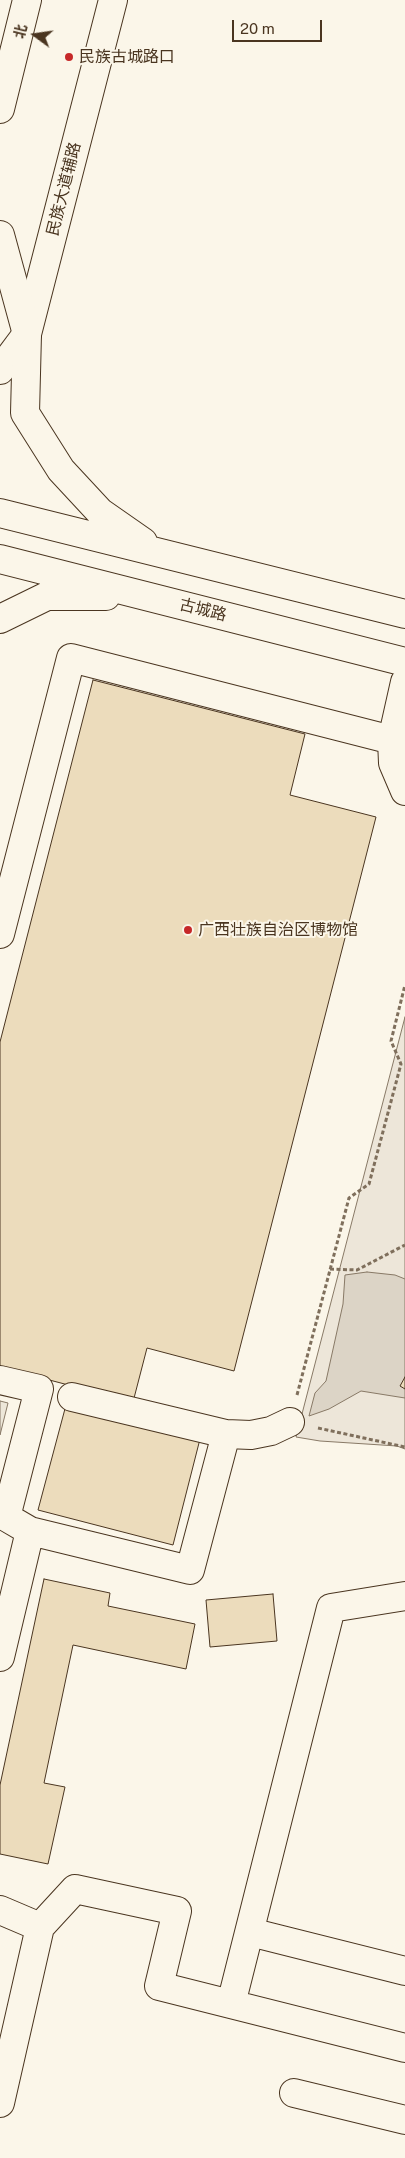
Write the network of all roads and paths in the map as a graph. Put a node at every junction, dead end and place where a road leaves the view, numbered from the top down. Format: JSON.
{"nodes":[{"id":1,"x":27,"y":0,"type":"edge"},
{"id":2,"x":113,"y":0,"type":"edge"},
{"id":3,"x":0,"y":109,"type":"edge"},
{"id":4,"x":0,"y":235,"type":"edge"},
{"id":5,"x":27,"y":334,"type":"junction"},
{"id":6,"x":0,"y":370,"type":"edge"},
{"id":7,"x":0,"y":512,"type":"edge"},
{"id":8,"x":157,"y":551,"type":"junction"},
{"id":9,"x":0,"y":559,"type":"edge"},
{"id":10,"x":146,"y":595,"type":"junction"},
{"id":11,"x":405,"y":614,"type":"edge"},
{"id":12,"x":0,"y":619,"type":"edge"},
{"id":13,"x":405,"y":662,"type":"edge"},
{"id":14,"x":405,"y":682,"type":"edge"},
{"id":15,"x":392,"y":740,"type":"junction"},
{"id":16,"x":405,"y":791,"type":"edge"},
{"id":17,"x":0,"y":934,"type":"edge"},
{"id":18,"x":405,"y":985,"type":"edge"},
{"id":19,"x":405,"y":1245,"type":"edge"},
{"id":20,"x":330,"y":1269,"type":"junction"},
{"id":21,"x":0,"y":1380,"type":"edge"},
{"id":22,"x":72,"y":1397,"type":"dead end"},
{"id":23,"x":290,"y":1422,"type":"junction"},
{"id":24,"x":226,"y":1434,"type":"junction"},
{"id":25,"x":405,"y":1447,"type":"edge"},
{"id":26,"x":3,"y":1517,"type":"edge"},
{"id":27,"x":30,"y":1531,"type":"junction"},
{"id":28,"x":405,"y":1596,"type":"edge"},
{"id":29,"x":0,"y":1656,"type":"edge"},
{"id":30,"x":0,"y":1910,"type":"edge"},
{"id":31,"x":40,"y":1927,"type":"junction"},
{"id":32,"x":250,"y":1932,"type":"junction"},
{"id":33,"x":405,"y":1971,"type":"edge"},
{"id":34,"x":231,"y":2004,"type":"junction"},
{"id":35,"x":405,"y":2048,"type":"edge"},
{"id":36,"x":294,"y":2093,"type":"dead end"},
{"id":37,"x":0,"y":2103,"type":"edge"},
{"id":38,"x":405,"y":2120,"type":"edge"}],
"edges":[{"from":1,"to":3,"type":"main road"},
{"from":2,"to":5,"type":"main road","name":"民族大道辅路"},
{"from":4,"to":5,"type":"main road"},
{"from":5,"to":6,"type":"main road","name":"民族大道辅路"},
{"from":5,"to":8,"type":"main road"},
{"from":7,"to":8,"type":"main road"},
{"from":8,"to":11,"type":"main road"},
{"from":9,"to":10,"type":"main road","name":"古城路"},
{"from":10,"to":12,"type":"main road"},
{"from":10,"to":13,"type":"main road","name":"古城路"},
{"from":14,"to":15,"type":"main road"},
{"from":15,"to":16,"type":"main road"},
{"from":15,"to":17,"type":"main road"},
{"from":18,"to":20,"type":"path"},
{"from":19,"to":20,"type":"path"},
{"from":20,"to":23,"type":"path"},
{"from":21,"to":26,"type":"main road"},
{"from":22,"to":24,"type":"main road"},
{"from":23,"to":24,"type":"main road"},
{"from":23,"to":25,"type":"path"},
{"from":24,"to":27,"type":"main road"},
{"from":26,"to":27,"type":"main road"},
{"from":27,"to":29,"type":"main road"},
{"from":28,"to":32,"type":"main road"},
{"from":30,"to":31,"type":"main road"},
{"from":31,"to":34,"type":"main road"},
{"from":31,"to":37,"type":"main road"},
{"from":32,"to":33,"type":"main road"},
{"from":32,"to":34,"type":"main road"},
{"from":34,"to":35,"type":"main road"},
{"from":36,"to":38,"type":"main road"}]}
